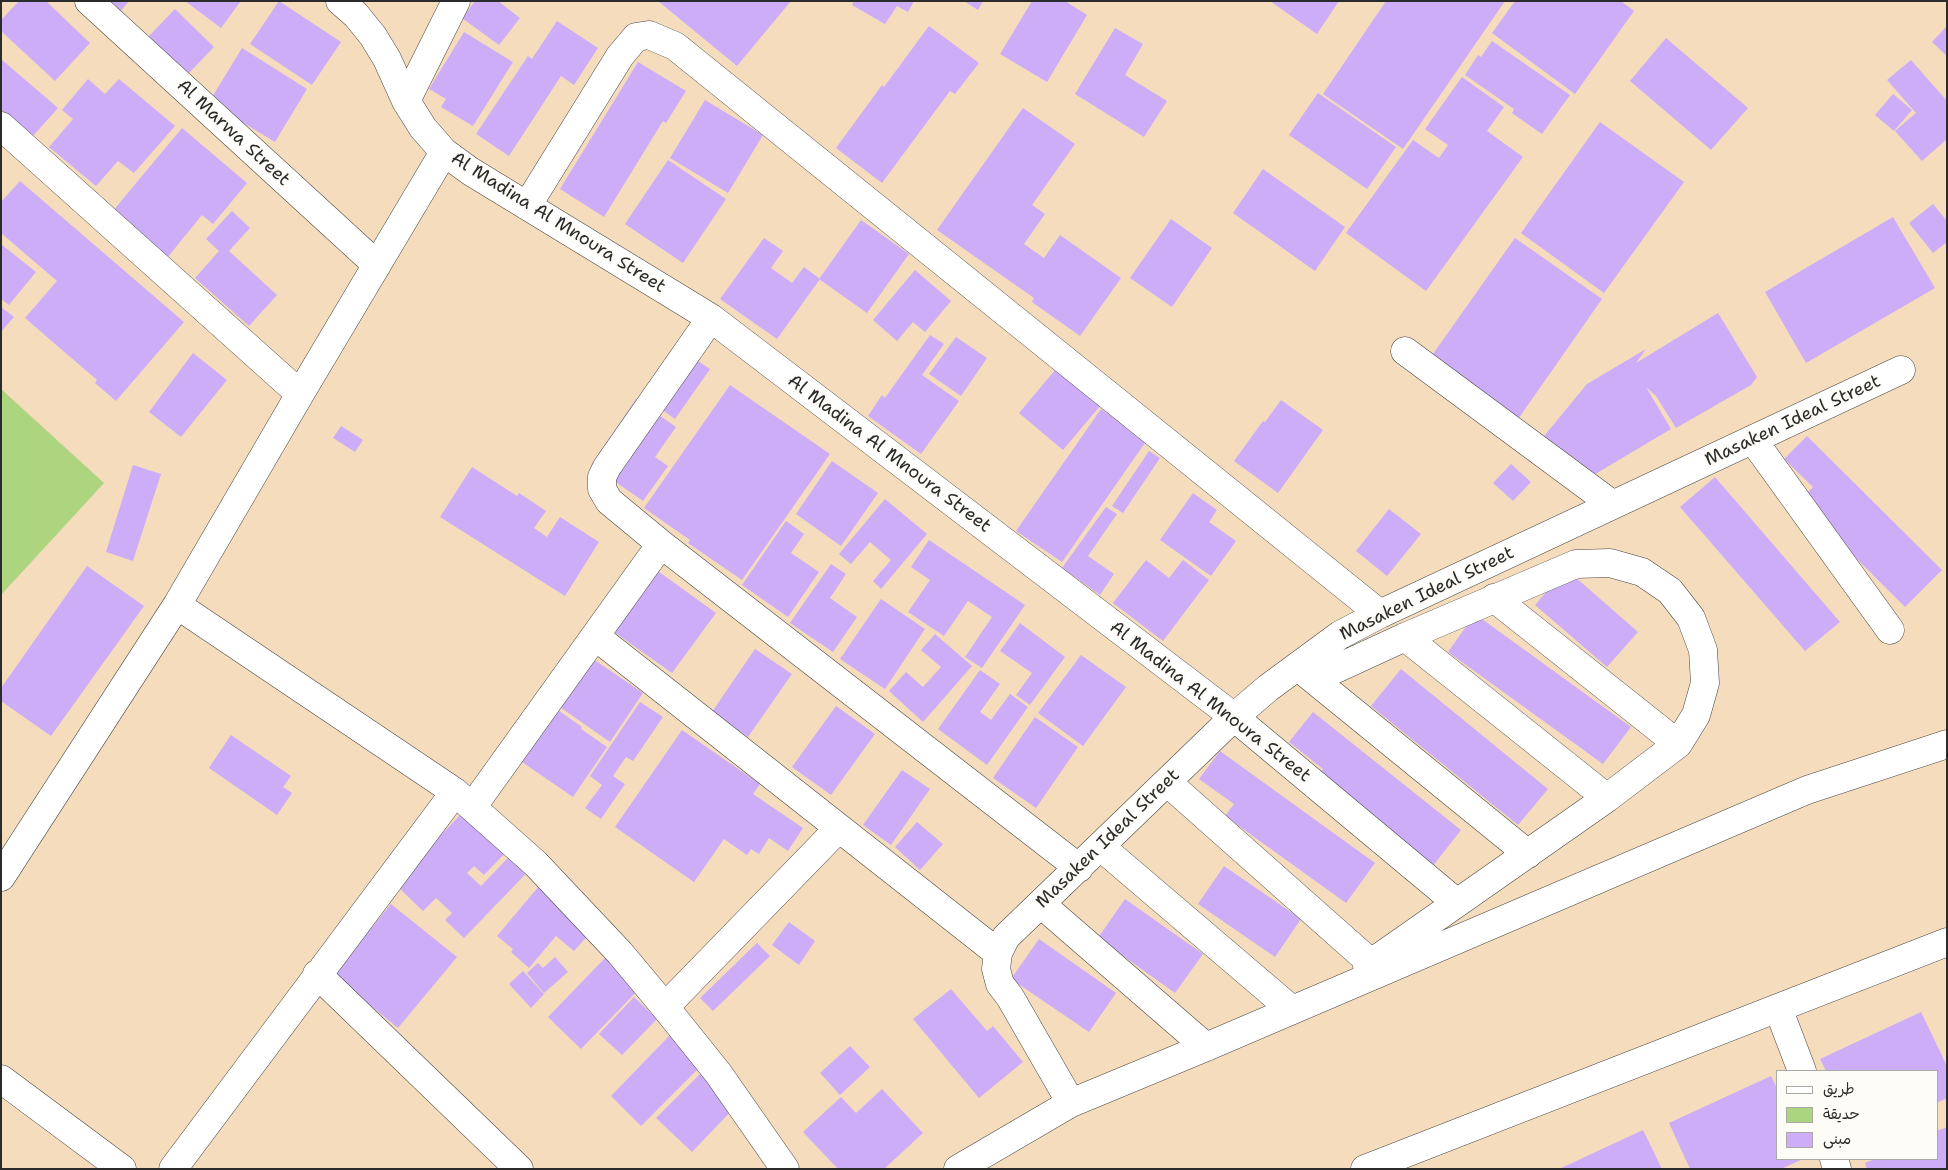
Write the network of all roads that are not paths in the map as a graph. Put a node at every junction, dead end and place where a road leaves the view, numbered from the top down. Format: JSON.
{"nodes":[{"id":1,"x":89,"y":1,"type":"edge"},
{"id":2,"x":340,"y":1,"type":"edge"},
{"id":3,"x":456,"y":1,"type":"edge"},
{"id":4,"x":406,"y":101,"type":"junction"},
{"id":5,"x":1,"y":126,"type":"edge"},
{"id":6,"x":444,"y":152,"type":"junction"},
{"id":7,"x":527,"y":206,"type":"junction"},
{"id":8,"x":377,"y":265,"type":"junction"},
{"id":9,"x":711,"y":318,"type":"junction"},
{"id":10,"x":1405,"y":351,"type":"dead end"},
{"id":11,"x":1901,"y":370,"type":"dead end"},
{"id":12,"x":300,"y":394,"type":"junction"},
{"id":13,"x":1754,"y":440,"type":"junction"},
{"id":14,"x":1613,"y":505,"type":"junction"},
{"id":15,"x":661,"y":544,"type":"junction"},
{"id":16,"x":1494,"y":598,"type":"junction"},
{"id":17,"x":178,"y":605,"type":"junction"},
{"id":18,"x":1380,"y":614,"type":"junction"},
{"id":19,"x":1890,"y":630,"type":"dead end"},
{"id":20,"x":595,"y":636,"type":"junction"},
{"id":21,"x":1405,"y":636,"type":"junction"},
{"id":22,"x":1306,"y":672,"type":"junction"},
{"id":23,"x":1234,"y":717,"type":"junction"},
{"id":24,"x":1678,"y":744,"type":"junction"},
{"id":25,"x":1947,"y":744,"type":"edge"},
{"id":26,"x":1168,"y":783,"type":"junction"},
{"id":27,"x":1607,"y":798,"type":"junction"},
{"id":28,"x":464,"y":799,"type":"junction"},
{"id":29,"x":839,"y":828,"type":"junction"},
{"id":30,"x":1101,"y":847,"type":"junction"},
{"id":31,"x":1528,"y":854,"type":"junction"},
{"id":32,"x":1079,"y":868,"type":"junction"},
{"id":33,"x":1,"y":877,"type":"edge"},
{"id":34,"x":1457,"y":903,"type":"junction"},
{"id":35,"x":1041,"y":904,"type":"junction"},
{"id":36,"x":1947,"y":942,"type":"edge"},
{"id":37,"x":998,"y":953,"type":"junction"},
{"id":38,"x":1372,"y":963,"type":"junction"},
{"id":39,"x":317,"y":974,"type":"junction"},
{"id":40,"x":1322,"y":998,"type":"junction"},
{"id":41,"x":665,"y":1007,"type":"junction"},
{"id":42,"x":1778,"y":1008,"type":"junction"},
{"id":43,"x":1292,"y":1010,"type":"junction"},
{"id":44,"x":1206,"y":1047,"type":"junction"},
{"id":45,"x":1802,"y":1070,"type":"edge"},
{"id":46,"x":1,"y":1079,"type":"edge"},
{"id":47,"x":1070,"y":1103,"type":"junction"},
{"id":48,"x":122,"y":1169,"type":"edge"},
{"id":49,"x":173,"y":1169,"type":"edge"},
{"id":50,"x":519,"y":1169,"type":"edge"},
{"id":51,"x":786,"y":1169,"type":"edge"},
{"id":52,"x":958,"y":1169,"type":"edge"},
{"id":53,"x":1365,"y":1169,"type":"edge"}],
"edges":[{"from":1,"to":8,"type":"street","name":"Al Marwa Street"},
{"from":2,"to":4,"type":"street","name":"Al Madina Al Mnoura Street"},
{"from":3,"to":4,"type":"street"},
{"from":4,"to":6,"type":"street","name":"Al Madina Al Mnoura Street"},
{"from":5,"to":12,"type":"street"},
{"from":6,"to":7,"type":"street","name":"Al Madina Al Mnoura Street"},
{"from":6,"to":8,"type":"street"},
{"from":7,"to":9,"type":"street","name":"Al Madina Al Mnoura Street"},
{"from":7,"to":18,"type":"street"},
{"from":8,"to":12,"type":"street"},
{"from":9,"to":15,"type":"street"},
{"from":9,"to":23,"type":"street","name":"Al Madina Al Mnoura Street"},
{"from":10,"to":14,"type":"street"},
{"from":11,"to":13,"type":"street","name":"Masaken Ideal Street"},
{"from":12,"to":17,"type":"street"},
{"from":13,"to":14,"type":"street","name":"Masaken Ideal Street"},
{"from":13,"to":19,"type":"street"},
{"from":14,"to":18,"type":"street","name":"Masaken Ideal Street"},
{"from":15,"to":20,"type":"street"},
{"from":15,"to":32,"type":"street"},
{"from":16,"to":21,"type":"street"},
{"from":16,"to":24,"type":"street"},
{"from":16,"to":24,"type":"street"},
{"from":17,"to":28,"type":"street"},
{"from":17,"to":33,"type":"street"},
{"from":18,"to":22,"type":"street","name":"Masaken Ideal Street"},
{"from":20,"to":28,"type":"street"},
{"from":20,"to":29,"type":"street"},
{"from":21,"to":22,"type":"street"},
{"from":21,"to":27,"type":"street"},
{"from":22,"to":23,"type":"street","name":"Masaken Ideal Street"},
{"from":22,"to":31,"type":"street"},
{"from":23,"to":26,"type":"street","name":"Masaken Ideal Street"},
{"from":23,"to":34,"type":"street","name":"Al Madina Al Mnoura Street"},
{"from":24,"to":27,"type":"street"},
{"from":25,"to":40,"type":"street"},
{"from":26,"to":30,"type":"street","name":"Masaken Ideal Street"},
{"from":26,"to":38,"type":"street"},
{"from":27,"to":31,"type":"street"},
{"from":28,"to":39,"type":"street"},
{"from":28,"to":41,"type":"street"},
{"from":29,"to":37,"type":"street"},
{"from":29,"to":41,"type":"street"},
{"from":30,"to":32,"type":"street","name":"Masaken Ideal Street"},
{"from":30,"to":43,"type":"street"},
{"from":31,"to":34,"type":"street"},
{"from":32,"to":35,"type":"street","name":"Masaken Ideal Street"},
{"from":34,"to":38,"type":"street"},
{"from":35,"to":37,"type":"street","name":"Masaken Ideal Street"},
{"from":35,"to":44,"type":"street"},
{"from":36,"to":42,"type":"street"},
{"from":37,"to":47,"type":"street"},
{"from":38,"to":40,"type":"street"},
{"from":39,"to":49,"type":"street"},
{"from":39,"to":50,"type":"street"},
{"from":40,"to":43,"type":"street"},
{"from":41,"to":51,"type":"street"},
{"from":42,"to":45,"type":"street"},
{"from":42,"to":53,"type":"street"},
{"from":43,"to":44,"type":"street"},
{"from":44,"to":47,"type":"street"},
{"from":46,"to":48,"type":"street"},
{"from":47,"to":52,"type":"street"}]}
